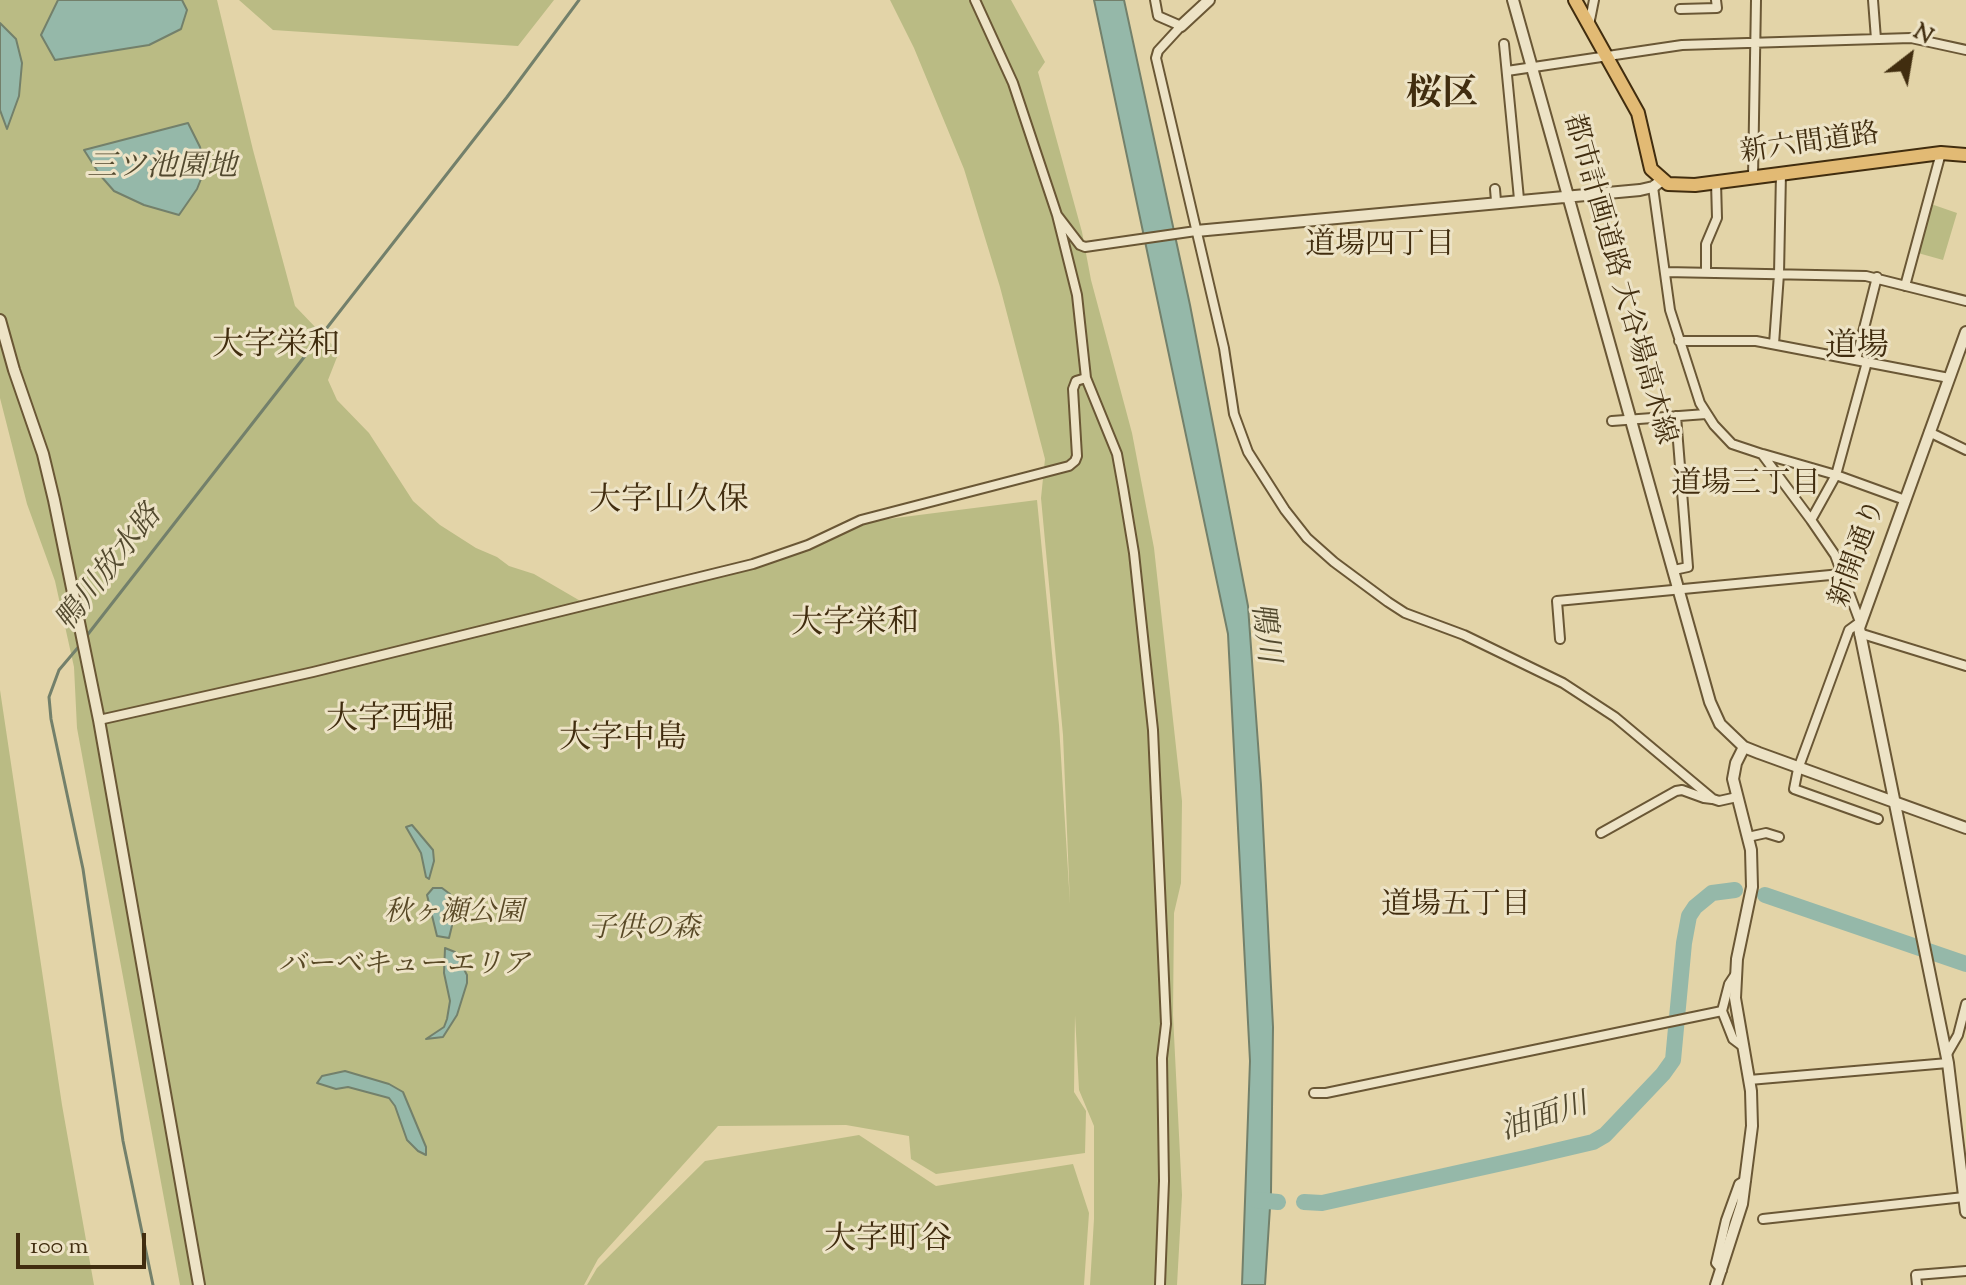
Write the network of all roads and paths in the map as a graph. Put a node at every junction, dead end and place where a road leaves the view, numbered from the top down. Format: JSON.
{"nodes":[{"id":1,"x":975,"y":0,"type":"edge"},
{"id":2,"x":1155,"y":0,"type":"edge"},
{"id":3,"x":1209,"y":0,"type":"edge"},
{"id":4,"x":1513,"y":0,"type":"edge"},
{"id":5,"x":1575,"y":0,"type":"edge"},
{"id":6,"x":1594,"y":0,"type":"edge"},
{"id":7,"x":1716,"y":0,"type":"edge"},
{"id":8,"x":1756,"y":0,"type":"edge"},
{"id":9,"x":1873,"y":0,"type":"edge"},
{"id":10,"x":1680,"y":9,"type":"dead end"},
{"id":11,"x":1589,"y":25,"type":"junction"},
{"id":12,"x":1181,"y":26,"type":"junction"},
{"id":13,"x":1876,"y":39,"type":"junction"},
{"id":14,"x":1755,"y":43,"type":"junction"},
{"id":15,"x":1504,"y":44,"type":"dead end"},
{"id":16,"x":1966,"y":50,"type":"edge"},
{"id":17,"x":1607,"y":55,"type":"junction"},
{"id":18,"x":1533,"y":68,"type":"junction"},
{"id":19,"x":1507,"y":71,"type":"junction"},
{"id":20,"x":1941,"y":153,"type":"junction"},
{"id":21,"x":1966,"y":155,"type":"edge"},
{"id":22,"x":1781,"y":173,"type":"junction"},
{"id":23,"x":1753,"y":177,"type":"junction"},
{"id":24,"x":1716,"y":182,"type":"junction"},
{"id":25,"x":1657,"y":184,"type":"junction"},
{"id":26,"x":1495,"y":189,"type":"dead end"},
{"id":27,"x":1569,"y":195,"type":"junction"},
{"id":28,"x":1519,"y":199,"type":"junction"},
{"id":29,"x":1496,"y":201,"type":"junction"},
{"id":30,"x":1057,"y":215,"type":"junction"},
{"id":31,"x":1194,"y":231,"type":"junction"},
{"id":32,"x":1665,"y":272,"type":"junction"},
{"id":33,"x":1706,"y":272,"type":"junction"},
{"id":34,"x":1779,"y":274,"type":"junction"},
{"id":35,"x":1877,"y":277,"type":"junction"},
{"id":36,"x":1905,"y":286,"type":"junction"},
{"id":37,"x":1966,"y":301,"type":"edge"},
{"id":38,"x":0,"y":320,"type":"edge"},
{"id":39,"x":1966,"y":332,"type":"edge"},
{"id":40,"x":1679,"y":341,"type":"junction"},
{"id":41,"x":1774,"y":344,"type":"junction"},
{"id":42,"x":1856,"y":360,"type":"junction"},
{"id":43,"x":1867,"y":362,"type":"junction"},
{"id":44,"x":1086,"y":378,"type":"junction"},
{"id":45,"x":1949,"y":378,"type":"junction"},
{"id":46,"x":1706,"y":414,"type":"junction"},
{"id":47,"x":1676,"y":416,"type":"junction"},
{"id":48,"x":1631,"y":420,"type":"junction"},
{"id":49,"x":1612,"y":421,"type":"dead end"},
{"id":50,"x":1929,"y":432,"type":"junction"},
{"id":51,"x":1966,"y":450,"type":"edge"},
{"id":52,"x":1762,"y":454,"type":"junction"},
{"id":53,"x":1836,"y":475,"type":"junction"},
{"id":54,"x":1905,"y":500,"type":"junction"},
{"id":55,"x":1811,"y":520,"type":"junction"},
{"id":56,"x":1674,"y":570,"type":"junction"},
{"id":57,"x":1841,"y":574,"type":"junction"},
{"id":58,"x":1680,"y":588,"type":"junction"},
{"id":59,"x":1859,"y":627,"type":"junction"},
{"id":60,"x":1560,"y":639,"type":"dead end"},
{"id":61,"x":1966,"y":666,"type":"edge"},
{"id":62,"x":99,"y":720,"type":"junction"},
{"id":63,"x":1744,"y":747,"type":"junction"},
{"id":64,"x":1798,"y":769,"type":"junction"},
{"id":65,"x":1737,"y":797,"type":"junction"},
{"id":66,"x":1713,"y":799,"type":"junction"},
{"id":67,"x":1895,"y":804,"type":"junction"},
{"id":68,"x":1878,"y":819,"type":"dead end"},
{"id":69,"x":1966,"y":828,"type":"edge"},
{"id":70,"x":1601,"y":833,"type":"dead end"},
{"id":71,"x":1748,"y":837,"type":"junction"},
{"id":72,"x":1779,"y":837,"type":"dead end"},
{"id":73,"x":1736,"y":975,"type":"junction"},
{"id":74,"x":1966,"y":1004,"type":"edge"},
{"id":75,"x":1722,"y":1011,"type":"junction"},
{"id":76,"x":1940,"y":1022,"type":"junction"},
{"id":77,"x":1962,"y":1033,"type":"edge"},
{"id":78,"x":1741,"y":1045,"type":"junction"},
{"id":79,"x":1947,"y":1058,"type":"junction"},
{"id":80,"x":1749,"y":1080,"type":"junction"},
{"id":81,"x":1314,"y":1093,"type":"dead end"},
{"id":82,"x":1960,"y":1117,"type":"edge"},
{"id":83,"x":1964,"y":1197,"type":"edge"},
{"id":84,"x":1966,"y":1212,"type":"edge"},
{"id":85,"x":1763,"y":1219,"type":"dead end"},
{"id":86,"x":1966,"y":1271,"type":"edge"},
{"id":87,"x":199,"y":1285,"type":"edge"},
{"id":88,"x":1160,"y":1285,"type":"edge"},
{"id":89,"x":1716,"y":1285,"type":"edge"},
{"id":90,"x":1917,"y":1285,"type":"edge"}],
"edges":[{"from":1,"to":30,"type":"street"},
{"from":2,"to":12,"type":"street"},
{"from":3,"to":12,"type":"street"},
{"from":4,"to":18,"type":"street","name":"都市計画道路 大谷場高木線"},
{"from":5,"to":11,"type":"main road"},
{"from":6,"to":11,"type":"street"},
{"from":7,"to":10,"type":"street"},
{"from":8,"to":14,"type":"street"},
{"from":9,"to":13,"type":"street"},
{"from":11,"to":17,"type":"main road"},
{"from":12,"to":31,"type":"street"},
{"from":13,"to":14,"type":"street"},
{"from":13,"to":16,"type":"street"},
{"from":14,"to":17,"type":"street"},
{"from":14,"to":23,"type":"street"},
{"from":15,"to":19,"type":"street"},
{"from":17,"to":18,"type":"street"},
{"from":17,"to":25,"type":"main road"},
{"from":18,"to":19,"type":"street"},
{"from":18,"to":27,"type":"street","name":"都市計画道路 大谷場高木線"},
{"from":19,"to":28,"type":"street"},
{"from":20,"to":21,"type":"main road","name":"新六間道路"},
{"from":20,"to":22,"type":"main road","name":"新六間道路"},
{"from":20,"to":36,"type":"street"},
{"from":22,"to":23,"type":"main road","name":"新六間道路"},
{"from":22,"to":34,"type":"street"},
{"from":23,"to":24,"type":"main road","name":"新六間道路"},
{"from":24,"to":25,"type":"main road","name":"新六間道路"},
{"from":24,"to":33,"type":"street"},
{"from":25,"to":27,"type":"street"},
{"from":25,"to":32,"type":"street"},
{"from":26,"to":29,"type":"street"},
{"from":27,"to":28,"type":"street"},
{"from":27,"to":48,"type":"street","name":"都市計画道路 大谷場高木線"},
{"from":28,"to":29,"type":"street"},
{"from":29,"to":31,"type":"street"},
{"from":30,"to":31,"type":"street"},
{"from":30,"to":44,"type":"street"},
{"from":31,"to":66,"type":"street"},
{"from":32,"to":33,"type":"street"},
{"from":32,"to":40,"type":"street"},
{"from":33,"to":34,"type":"street"},
{"from":34,"to":35,"type":"street"},
{"from":34,"to":41,"type":"street"},
{"from":35,"to":36,"type":"street"},
{"from":35,"to":42,"type":"street"},
{"from":36,"to":37,"type":"street"},
{"from":38,"to":62,"type":"street"},
{"from":39,"to":45,"type":"street","name":"新開通り"},
{"from":40,"to":41,"type":"street"},
{"from":40,"to":46,"type":"street"},
{"from":41,"to":42,"type":"street"},
{"from":42,"to":43,"type":"street"},
{"from":43,"to":45,"type":"street"},
{"from":43,"to":53,"type":"street"},
{"from":44,"to":62,"type":"street"},
{"from":44,"to":88,"type":"street"},
{"from":45,"to":50,"type":"street","name":"新開通り"},
{"from":46,"to":47,"type":"street"},
{"from":46,"to":52,"type":"street"},
{"from":47,"to":48,"type":"street"},
{"from":47,"to":56,"type":"street"},
{"from":48,"to":49,"type":"street"},
{"from":48,"to":56,"type":"street","name":"都市計画道路 大谷場高木線"},
{"from":50,"to":51,"type":"street"},
{"from":50,"to":54,"type":"street","name":"新開通り"},
{"from":52,"to":53,"type":"street"},
{"from":52,"to":55,"type":"street"},
{"from":53,"to":54,"type":"street"},
{"from":53,"to":55,"type":"street"},
{"from":54,"to":59,"type":"street","name":"新開通り"},
{"from":55,"to":57,"type":"street"},
{"from":56,"to":58,"type":"street","name":"都市計画道路 大谷場高木線"},
{"from":57,"to":58,"type":"street"},
{"from":57,"to":59,"type":"street"},
{"from":58,"to":60,"type":"street"},
{"from":58,"to":63,"type":"street","name":"都市計画道路 大谷場高木線"},
{"from":59,"to":61,"type":"street"},
{"from":59,"to":64,"type":"street"},
{"from":59,"to":67,"type":"street","name":"新開通り"},
{"from":62,"to":87,"type":"street"},
{"from":63,"to":64,"type":"street"},
{"from":63,"to":65,"type":"street"},
{"from":64,"to":67,"type":"street"},
{"from":64,"to":68,"type":"street"},
{"from":65,"to":66,"type":"street"},
{"from":65,"to":71,"type":"street"},
{"from":66,"to":70,"type":"street"},
{"from":67,"to":69,"type":"street"},
{"from":67,"to":76,"type":"street","name":"新開通り"},
{"from":71,"to":72,"type":"street"},
{"from":71,"to":73,"type":"street"},
{"from":73,"to":75,"type":"street"},
{"from":73,"to":78,"type":"street"},
{"from":74,"to":77,"type":"street"},
{"from":75,"to":78,"type":"street"},
{"from":75,"to":81,"type":"street"},
{"from":76,"to":77,"type":"street"},
{"from":76,"to":79,"type":"street"},
{"from":77,"to":79,"type":"street"},
{"from":78,"to":80,"type":"street"},
{"from":79,"to":80,"type":"street"},
{"from":79,"to":82,"type":"street"},
{"from":80,"to":89,"type":"street"},
{"from":82,"to":83,"type":"street"},
{"from":83,"to":84,"type":"street"},
{"from":83,"to":85,"type":"street"},
{"from":86,"to":90,"type":"street"}]}
